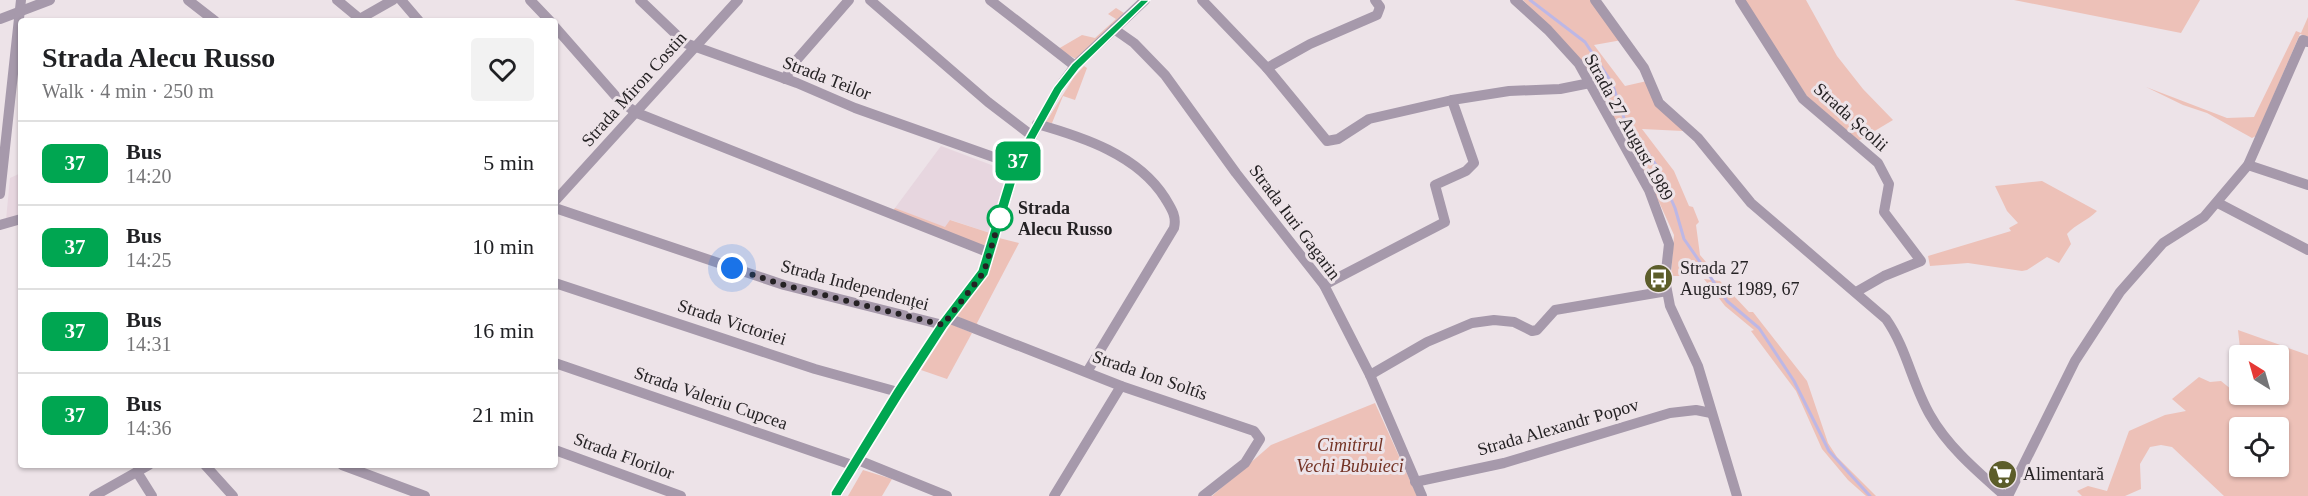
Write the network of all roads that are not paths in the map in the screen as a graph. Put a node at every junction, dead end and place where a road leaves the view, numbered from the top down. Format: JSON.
{"nodes":[{"id":1,"x":21,"y":0,"type":"edge"},
{"id":2,"x":50,"y":0,"type":"edge"},
{"id":3,"x":188,"y":0,"type":"edge"},
{"id":4,"x":337,"y":0,"type":"edge"},
{"id":5,"x":393,"y":0,"type":"edge"},
{"id":6,"x":401,"y":0,"type":"edge"},
{"id":7,"x":530,"y":0,"type":"edge"},
{"id":8,"x":640,"y":0,"type":"edge"},
{"id":9,"x":738,"y":0,"type":"edge"},
{"id":10,"x":849,"y":0,"type":"edge"},
{"id":11,"x":870,"y":0,"type":"edge"},
{"id":12,"x":990,"y":0,"type":"edge"},
{"id":13,"x":1145,"y":0,"type":"edge"},
{"id":14,"x":1202,"y":0,"type":"edge"},
{"id":15,"x":1375,"y":0,"type":"edge"},
{"id":16,"x":1515,"y":0,"type":"edge"},
{"id":17,"x":1595,"y":0,"type":"edge"},
{"id":18,"x":1740,"y":0,"type":"edge"},
{"id":19,"x":21,"y":12,"type":"junction"},
{"id":20,"x":20,"y":18,"type":"edge"},
{"id":21,"x":211,"y":18,"type":"edge"},
{"id":22,"x":356,"y":18,"type":"edge"},
{"id":23,"x":362,"y":18,"type":"edge"},
{"id":24,"x":416,"y":18,"type":"edge"},
{"id":25,"x":547,"y":18,"type":"edge"},
{"id":26,"x":0,"y":19,"type":"edge"},
{"id":27,"x":1114,"y":29,"type":"junction"},
{"id":28,"x":558,"y":30,"type":"edge"},
{"id":29,"x":18,"y":32,"type":"edge"},
{"id":30,"x":2306,"y":41,"type":"edge"},
{"id":31,"x":696,"y":48,"type":"junction"},
{"id":32,"x":13,"y":65,"type":"junction"},
{"id":33,"x":1075,"y":66,"type":"junction"},
{"id":34,"x":1267,"y":68,"type":"junction"},
{"id":35,"x":0,"y":69,"type":"edge"},
{"id":36,"x":785,"y":79,"type":"junction"},
{"id":37,"x":1590,"y":83,"type":"junction"},
{"id":38,"x":1452,"y":100,"type":"junction"},
{"id":39,"x":637,"y":113,"type":"junction"},
{"id":40,"x":1037,"y":124,"type":"junction"},
{"id":41,"x":1031,"y":135,"type":"junction"},
{"id":42,"x":1016,"y":165,"type":"junction"},
{"id":43,"x":2248,"y":165,"type":"junction"},
{"id":44,"x":2308,"y":185,"type":"edge"},
{"id":45,"x":0,"y":194,"type":"edge"},
{"id":46,"x":558,"y":198,"type":"edge"},
{"id":47,"x":558,"y":201,"type":"edge"},
{"id":48,"x":2218,"y":203,"type":"junction"},
{"id":49,"x":18,"y":220,"type":"edge"},
{"id":50,"x":0,"y":225,"type":"edge"},
{"id":51,"x":2308,"y":250,"type":"edge"},
{"id":52,"x":990,"y":253,"type":"junction"},
{"id":53,"x":558,"y":284,"type":"edge"},
{"id":54,"x":1324,"y":285,"type":"junction"},
{"id":55,"x":1667,"y":291,"type":"junction"},
{"id":56,"x":1856,"y":292,"type":"junction"},
{"id":57,"x":945,"y":321,"type":"junction"},
{"id":58,"x":558,"y":364,"type":"edge"},
{"id":59,"x":1087,"y":372,"type":"junction"},
{"id":60,"x":1370,"y":375,"type":"junction"},
{"id":61,"x":1121,"y":386,"type":"junction"},
{"id":62,"x":898,"y":392,"type":"junction"},
{"id":63,"x":1711,"y":413,"type":"junction"},
{"id":64,"x":558,"y":451,"type":"edge"},
{"id":65,"x":856,"y":463,"type":"junction"},
{"id":66,"x":143,"y":468,"type":"edge"},
{"id":67,"x":208,"y":468,"type":"edge"},
{"id":68,"x":350,"y":468,"type":"edge"},
{"id":69,"x":136,"y":472,"type":"junction"},
{"id":70,"x":1415,"y":482,"type":"junction"},
{"id":71,"x":94,"y":496,"type":"edge"},
{"id":72,"x":152,"y":496,"type":"edge"},
{"id":73,"x":233,"y":496,"type":"edge"},
{"id":74,"x":425,"y":496,"type":"edge"},
{"id":75,"x":681,"y":496,"type":"edge"},
{"id":76,"x":836,"y":496,"type":"edge"},
{"id":77,"x":947,"y":496,"type":"edge"},
{"id":78,"x":1054,"y":496,"type":"edge"},
{"id":79,"x":1203,"y":496,"type":"edge"},
{"id":80,"x":1422,"y":496,"type":"edge"},
{"id":81,"x":1737,"y":496,"type":"edge"},
{"id":82,"x":2006,"y":496,"type":"edge"}],
"edges":[{"from":1,"to":19,"type":"street"},
{"from":2,"to":19,"type":"street"},
{"from":3,"to":21,"type":"street"},
{"from":4,"to":22,"type":"street"},
{"from":5,"to":23,"type":"street"},
{"from":6,"to":24,"type":"street"},
{"from":7,"to":25,"type":"street"},
{"from":8,"to":31,"type":"street","name":"Strada Teilor"},
{"from":9,"to":31,"type":"street","name":"Strada Miron Costin"},
{"from":10,"to":36,"type":"street"},
{"from":11,"to":41,"type":"street"},
{"from":12,"to":33,"type":"street"},
{"from":13,"to":27,"type":"street"},
{"from":14,"to":34,"type":"street"},
{"from":15,"to":34,"type":"street"},
{"from":16,"to":37,"type":"street","name":"Strada 27 August 1989"},
{"from":17,"to":56,"type":"street"},
{"from":18,"to":56,"type":"street","name":"Strada Școlii"},
{"from":19,"to":20,"type":"street"},
{"from":19,"to":26,"type":"street"},
{"from":27,"to":33,"type":"street"},
{"from":27,"to":54,"type":"street","name":"Strada Iuri Gagarin"},
{"from":28,"to":39,"type":"street"},
{"from":29,"to":32,"type":"street"},
{"from":30,"to":43,"type":"street"},
{"from":31,"to":36,"type":"street","name":"Strada Teilor"},
{"from":31,"to":39,"type":"street","name":"Strada Miron Costin"},
{"from":32,"to":35,"type":"street"},
{"from":32,"to":45,"type":"street"},
{"from":33,"to":40,"type":"street"},
{"from":34,"to":38,"type":"street"},
{"from":36,"to":42,"type":"street","name":"Strada Teilor"},
{"from":37,"to":38,"type":"street"},
{"from":37,"to":55,"type":"street","name":"Strada 27 August 1989"},
{"from":38,"to":54,"type":"street"},
{"from":39,"to":46,"type":"street","name":"Strada Miron Costin"},
{"from":39,"to":52,"type":"street"},
{"from":40,"to":41,"type":"street"},
{"from":40,"to":59,"type":"street"},
{"from":41,"to":42,"type":"street"},
{"from":42,"to":52,"type":"street"},
{"from":43,"to":44,"type":"street"},
{"from":43,"to":48,"type":"street"},
{"from":47,"to":57,"type":"street","name":"Strada Independenței"},
{"from":48,"to":51,"type":"street"},
{"from":48,"to":82,"type":"street"},
{"from":49,"to":50,"type":"street"},
{"from":52,"to":57,"type":"street"},
{"from":53,"to":62,"type":"street","name":"Strada Victoriei"},
{"from":54,"to":60,"type":"street","name":"Strada Iuri Gagarin"},
{"from":55,"to":60,"type":"street"},
{"from":55,"to":63,"type":"street","name":"Strada 27 August 1989"},
{"from":56,"to":82,"type":"street"},
{"from":57,"to":59,"type":"street","name":"Strada Ion Soltîs"},
{"from":57,"to":62,"type":"street"},
{"from":58,"to":65,"type":"street","name":"Strada Valeriu Cupcea"},
{"from":59,"to":61,"type":"street","name":"Strada Ion Soltîs"},
{"from":60,"to":70,"type":"street","name":"Strada Iuri Gagarin"},
{"from":61,"to":78,"type":"street"},
{"from":61,"to":79,"type":"street","name":"Strada Ion Soltîs"},
{"from":62,"to":65,"type":"street"},
{"from":63,"to":70,"type":"street","name":"Strada Alexandr Popov"},
{"from":63,"to":81,"type":"street","name":"Strada 27 August 1989"},
{"from":64,"to":75,"type":"street","name":"Strada Florilor"},
{"from":65,"to":76,"type":"street"},
{"from":65,"to":77,"type":"street","name":"Strada Valeriu Cupcea"},
{"from":66,"to":69,"type":"street"},
{"from":67,"to":73,"type":"street"},
{"from":68,"to":74,"type":"street"},
{"from":69,"to":71,"type":"street"},
{"from":69,"to":72,"type":"street"},
{"from":70,"to":80,"type":"street","name":"Strada Iuri Gagarin"}]}
